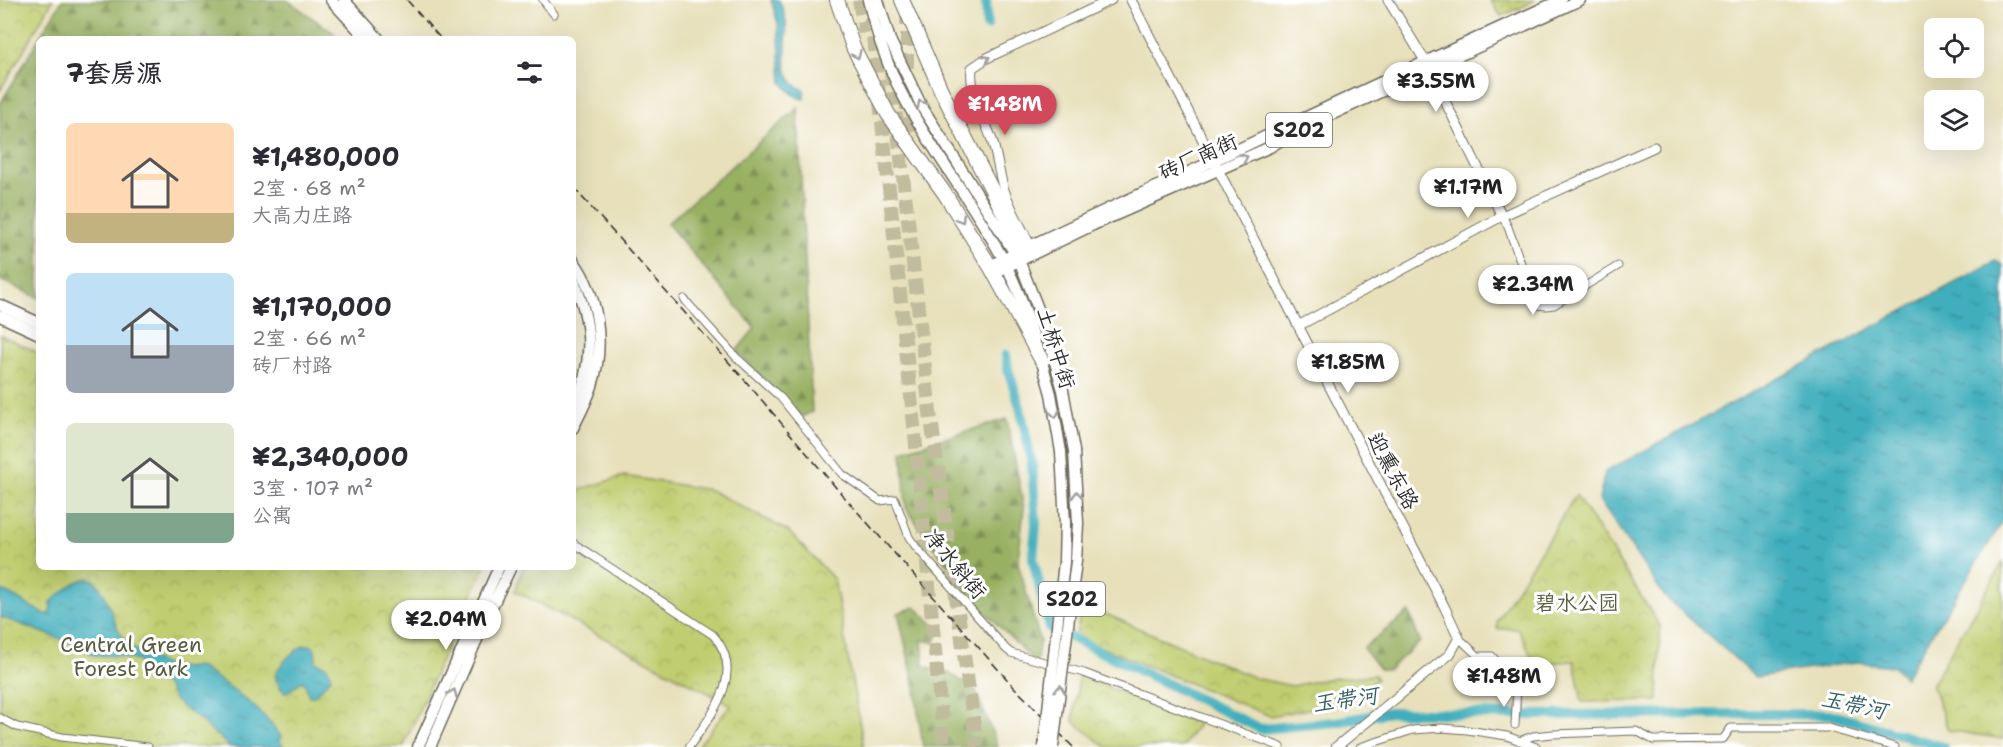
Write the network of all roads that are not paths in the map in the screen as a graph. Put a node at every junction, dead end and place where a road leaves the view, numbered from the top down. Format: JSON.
{"nodes":[{"id":1,"x":331,"y":0,"type":"edge"},
{"id":2,"x":344,"y":0,"type":"edge"},
{"id":3,"x":543,"y":0,"type":"edge"},
{"id":4,"x":837,"y":0,"type":"edge"},
{"id":5,"x":868,"y":0,"type":"edge"},
{"id":6,"x":878,"y":0,"type":"edge"},
{"id":7,"x":902,"y":0,"type":"edge"},
{"id":8,"x":1111,"y":0,"type":"edge"},
{"id":9,"x":1131,"y":0,"type":"edge"},
{"id":10,"x":1388,"y":0,"type":"edge"},
{"id":11,"x":1561,"y":0,"type":"edge"},
{"id":12,"x":1580,"y":0,"type":"edge"},
{"id":13,"x":554,"y":14,"type":"dead end"},
{"id":14,"x":366,"y":32,"type":"edge"},
{"id":15,"x":1427,"y":65,"type":"junction"},
{"id":16,"x":1654,"y":147,"type":"dead end"},
{"id":17,"x":1216,"y":165,"type":"junction"},
{"id":18,"x":1502,"y":216,"type":"junction"},
{"id":19,"x":1010,"y":259,"type":"junction"},
{"id":20,"x":576,"y":266,"type":"edge"},
{"id":21,"x":1617,"y":266,"type":"dead end"},
{"id":22,"x":576,"y":286,"type":"edge"},
{"id":23,"x":684,"y":299,"type":"dead end"},
{"id":24,"x":0,"y":305,"type":"edge"},
{"id":25,"x":0,"y":316,"type":"edge"},
{"id":26,"x":36,"y":322,"type":"edge"},
{"id":27,"x":1298,"y":326,"type":"junction"},
{"id":28,"x":36,"y":333,"type":"edge"},
{"id":29,"x":1042,"y":361,"type":"joint"},
{"id":30,"x":576,"y":401,"type":"edge"},
{"id":31,"x":576,"y":420,"type":"edge"},
{"id":32,"x":576,"y":545,"type":"edge"},
{"id":33,"x":499,"y":570,"type":"edge"},
{"id":34,"x":510,"y":570,"type":"edge"},
{"id":35,"x":1459,"y":638,"type":"junction"},
{"id":36,"x":0,"y":718,"type":"edge"},
{"id":37,"x":1515,"y":725,"type":"dead end"},
{"id":38,"x":1520,"y":741,"type":"junction"},
{"id":39,"x":148,"y":747,"type":"edge"},
{"id":40,"x":418,"y":747,"type":"edge"},
{"id":41,"x":430,"y":747,"type":"edge"},
{"id":42,"x":689,"y":747,"type":"edge"},
{"id":43,"x":1044,"y":747,"type":"edge"},
{"id":44,"x":1053,"y":747,"type":"edge"},
{"id":45,"x":1281,"y":747,"type":"edge"},
{"id":46,"x":1336,"y":747,"type":"edge"},
{"id":47,"x":1360,"y":747,"type":"edge"},
{"id":48,"x":1536,"y":747,"type":"edge"},
{"id":49,"x":1895,"y":747,"type":"edge"}],
"edges":[{"from":1,"to":14,"type":"main road"},
{"from":2,"to":14,"type":"main road"},
{"from":3,"to":13,"type":"street"},
{"from":4,"to":19,"type":"highway","one_way":true},
{"from":5,"to":19,"type":"main road"},
{"from":19,"to":6,"type":"main road","one_way":true},
{"from":7,"to":19,"type":"highway"},
{"from":19,"to":8,"type":"street","one_way":true},
{"from":9,"to":17,"type":"street","name":"迎熏东路"},
{"from":10,"to":15,"type":"street"},
{"from":11,"to":15,"type":"main road","name":"砖厂南街","number":"S202"},
{"from":12,"to":15,"type":"main road","name":"砖厂南街","number":"S202"},
{"from":15,"to":17,"type":"main road","name":"砖厂南街","number":"S202"},
{"from":15,"to":18,"type":"street"},
{"from":16,"to":18,"type":"street"},
{"from":17,"to":19,"type":"main road","name":"砖厂南街","number":"S202"},
{"from":17,"to":19,"type":"main road","name":"砖厂南街","number":"S202"},
{"from":17,"to":27,"type":"street","name":"迎熏东路"},
{"from":18,"to":21,"type":"street"},
{"from":18,"to":27,"type":"street"},
{"from":19,"to":29,"type":"highway"},
{"from":44,"to":19,"type":"main road","number":"S202","one_way":true,"bridge":true},
{"from":20,"to":31,"type":"main road"},
{"from":22,"to":30,"type":"main road"},
{"from":23,"to":45,"type":"street","name":"净水斜街"},
{"from":24,"to":26,"type":"main road"},
{"from":25,"to":28,"type":"main road"},
{"from":27,"to":35,"type":"street","name":"迎熏东路"},
{"from":29,"to":43,"type":"main road","name":"土桥中街","number":"S202","one_way":true,"bridge":true},
{"from":32,"to":42,"type":"street"},
{"from":33,"to":40,"type":"main road"},
{"from":41,"to":34,"type":"main road","one_way":true},
{"from":35,"to":37,"type":"street"},
{"from":35,"to":46,"type":"street"},
{"from":36,"to":39,"type":"street"},
{"from":38,"to":47,"type":"street"},
{"from":38,"to":48,"type":"street"},
{"from":38,"to":49,"type":"street"}]}
